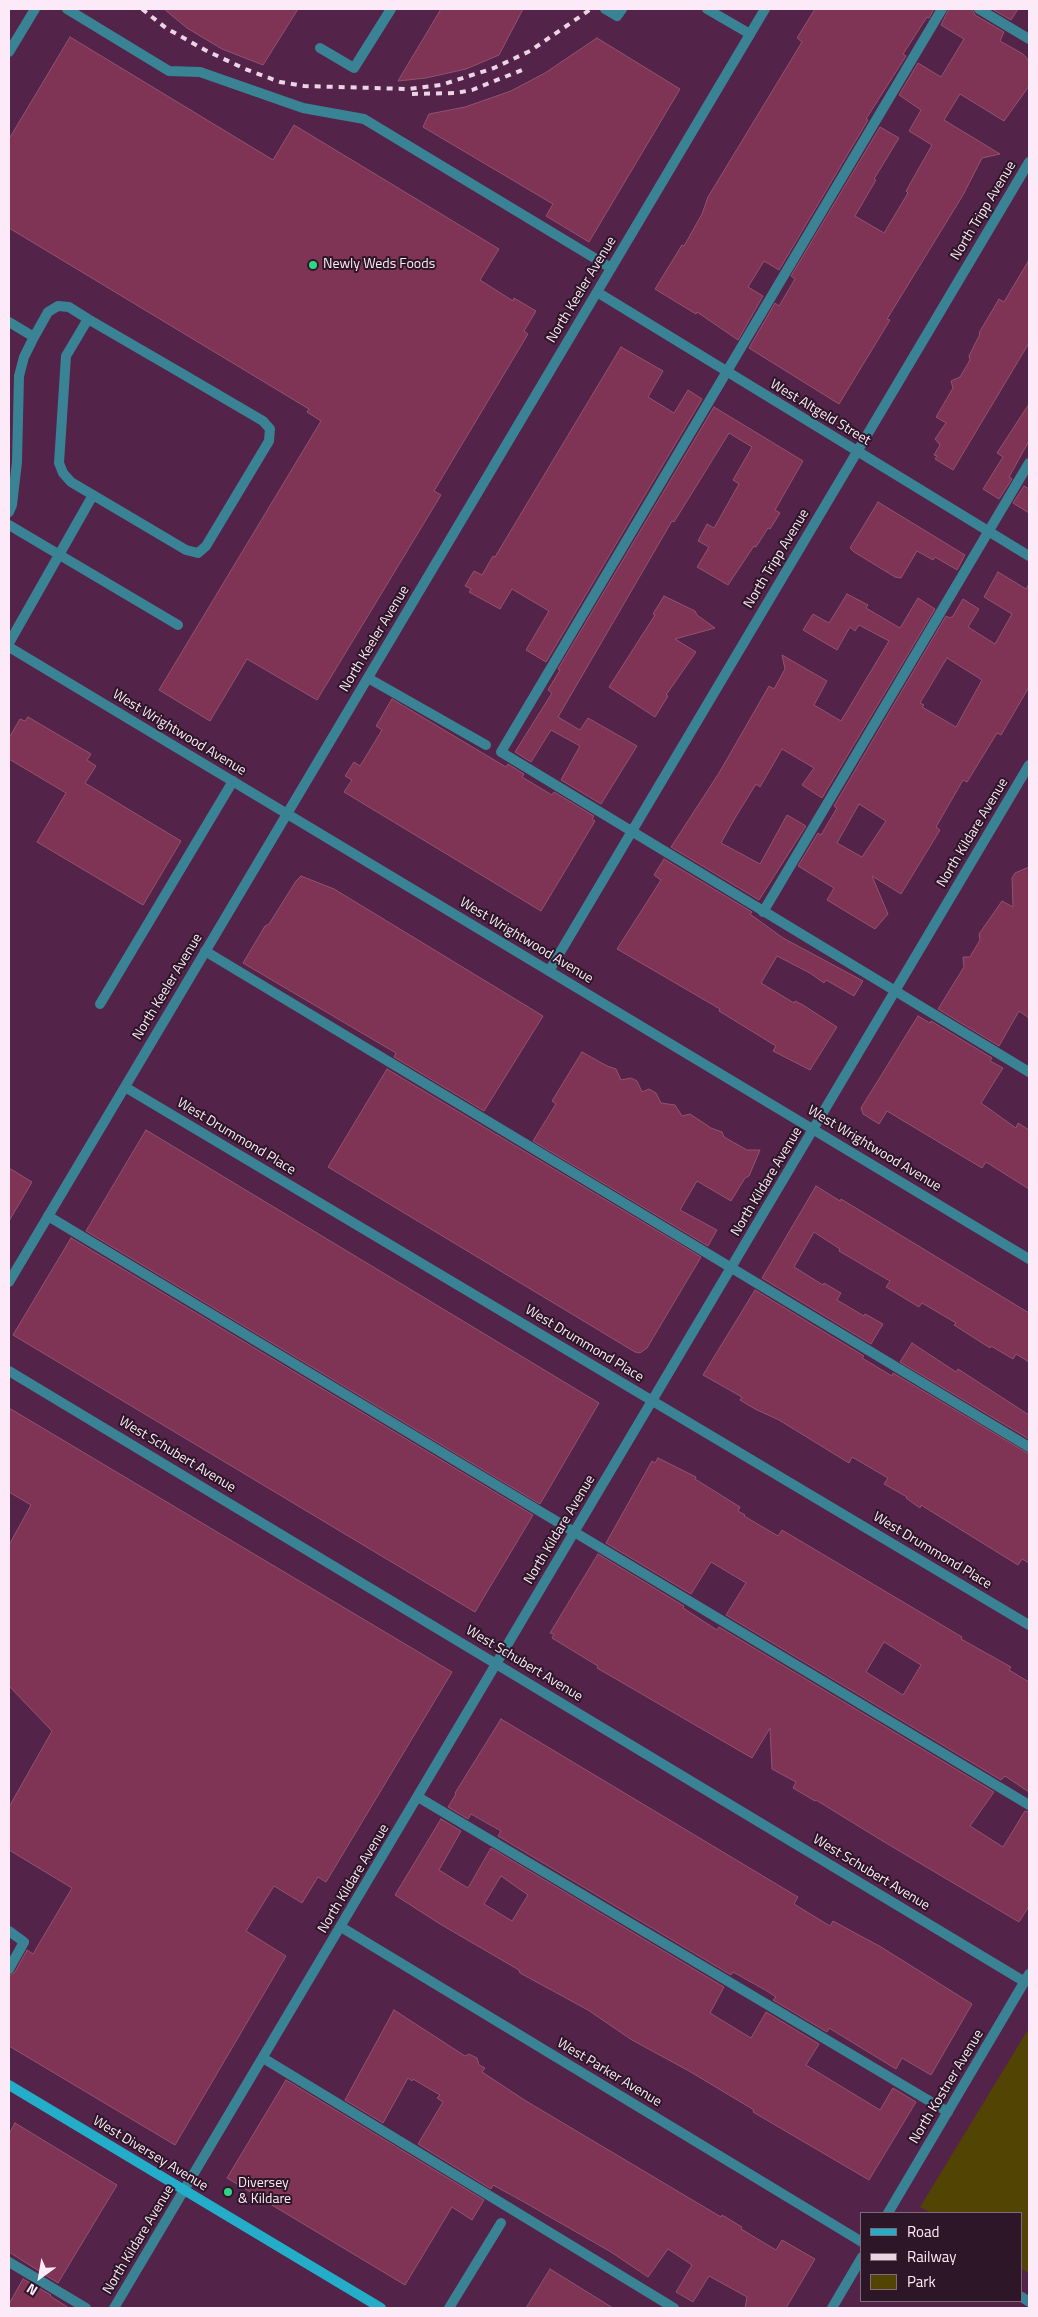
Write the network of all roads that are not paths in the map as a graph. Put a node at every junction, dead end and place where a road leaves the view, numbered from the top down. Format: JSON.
{"nodes":[{"id":1,"x":35,"y":9,"type":"edge"},
{"id":2,"x":67,"y":9,"type":"edge"},
{"id":3,"x":391,"y":9,"type":"edge"},
{"id":4,"x":605,"y":9,"type":"edge"},
{"id":5,"x":622,"y":9,"type":"edge"},
{"id":6,"x":707,"y":9,"type":"edge"},
{"id":7,"x":765,"y":9,"type":"edge"},
{"id":8,"x":942,"y":9,"type":"edge"},
{"id":9,"x":979,"y":9,"type":"edge"},
{"id":10,"x":750,"y":34,"type":"junction"},
{"id":11,"x":1029,"y":39,"type":"edge"},
{"id":12,"x":320,"y":48,"type":"dead end"},
{"id":13,"x":9,"y":52,"type":"edge"},
{"id":14,"x":1029,"y":162,"type":"edge"},
{"id":15,"x":611,"y":268,"type":"junction"},
{"id":16,"x":597,"y":292,"type":"junction"},
{"id":17,"x":88,"y":318,"type":"junction"},
{"id":18,"x":9,"y":322,"type":"edge"},
{"id":19,"x":34,"y":337,"type":"junction"},
{"id":20,"x":727,"y":372,"type":"junction"},
{"id":21,"x":857,"y":452,"type":"junction"},
{"id":22,"x":1029,"y":463,"type":"edge"},
{"id":23,"x":93,"y":495,"type":"junction"},
{"id":24,"x":9,"y":512,"type":"edge"},
{"id":25,"x":9,"y":525,"type":"edge"},
{"id":26,"x":989,"y":531,"type":"junction"},
{"id":27,"x":59,"y":554,"type":"junction"},
{"id":28,"x":1029,"y":556,"type":"edge"},
{"id":29,"x":178,"y":625,"type":"dead end"},
{"id":30,"x":9,"y":643,"type":"edge"},
{"id":31,"x":9,"y":647,"type":"edge"},
{"id":32,"x":368,"y":678,"type":"junction"},
{"id":33,"x":486,"y":745,"type":"dead end"},
{"id":34,"x":1029,"y":766,"type":"edge"},
{"id":35,"x":233,"y":781,"type":"junction"},
{"id":36,"x":287,"y":814,"type":"junction"},
{"id":37,"x":632,"y":832,"type":"junction"},
{"id":38,"x":763,"y":912,"type":"junction"},
{"id":39,"x":205,"y":951,"type":"junction"},
{"id":40,"x":549,"y":971,"type":"junction"},
{"id":41,"x":896,"y":991,"type":"junction"},
{"id":42,"x":100,"y":1004,"type":"dead end"},
{"id":43,"x":1028,"y":1069,"type":"edge"},
{"id":44,"x":125,"y":1087,"type":"junction"},
{"id":45,"x":814,"y":1129,"type":"junction"},
{"id":46,"x":48,"y":1216,"type":"junction"},
{"id":47,"x":1029,"y":1258,"type":"edge"},
{"id":48,"x":732,"y":1267,"type":"junction"},
{"id":49,"x":9,"y":1282,"type":"edge"},
{"id":50,"x":9,"y":1371,"type":"edge"},
{"id":51,"x":653,"y":1400,"type":"junction"},
{"id":52,"x":1029,"y":1447,"type":"edge"},
{"id":53,"x":575,"y":1532,"type":"junction"},
{"id":54,"x":1029,"y":1625,"type":"edge"},
{"id":55,"x":497,"y":1663,"type":"junction"},
{"id":56,"x":418,"y":1797,"type":"junction"},
{"id":57,"x":1029,"y":1805,"type":"edge"},
{"id":58,"x":341,"y":1927,"type":"junction"},
{"id":59,"x":9,"y":1931,"type":"edge"},
{"id":60,"x":9,"y":1970,"type":"edge"},
{"id":61,"x":1027,"y":1978,"type":"edge"},
{"id":62,"x":263,"y":2058,"type":"junction"},
{"id":63,"x":9,"y":2085,"type":"edge"},
{"id":64,"x":948,"y":2112,"type":"junction"},
{"id":65,"x":185,"y":2191,"type":"junction"},
{"id":66,"x":889,"y":2212,"type":"edge"},
{"id":67,"x":501,"y":2223,"type":"dead end"},
{"id":68,"x":860,"y":2241,"type":"edge"},
{"id":69,"x":860,"y":2260,"type":"edge"},
{"id":70,"x":9,"y":2262,"type":"edge"},
{"id":71,"x":86,"y":2308,"type":"edge"},
{"id":72,"x":114,"y":2308,"type":"edge"},
{"id":73,"x":380,"y":2308,"type":"edge"},
{"id":74,"x":449,"y":2308,"type":"edge"},
{"id":75,"x":674,"y":2308,"type":"edge"},
{"id":76,"x":832,"y":2308,"type":"edge"}],
"edges":[{"from":1,"to":13,"type":"street"},
{"from":2,"to":15,"type":"street"},
{"from":3,"to":12,"type":"street"},
{"from":4,"to":5,"type":"street"},
{"from":6,"to":10,"type":"street"},
{"from":7,"to":10,"type":"street","name":"North Keeler Avenue"},
{"from":8,"to":20,"type":"street"},
{"from":9,"to":11,"type":"street"},
{"from":10,"to":15,"type":"street","name":"North Keeler Avenue"},
{"from":14,"to":21,"type":"street","name":"North Tripp Avenue"},
{"from":15,"to":16,"type":"street","name":"North Keeler Avenue"},
{"from":16,"to":20,"type":"street","name":"West Altgeld Street"},
{"from":16,"to":32,"type":"street","name":"North Keeler Avenue"},
{"from":17,"to":19,"type":"street"},
{"from":17,"to":23,"type":"street"},
{"from":17,"to":23,"type":"street"},
{"from":18,"to":19,"type":"street"},
{"from":19,"to":24,"type":"street"},
{"from":20,"to":21,"type":"street","name":"West Altgeld Street"},
{"from":20,"to":37,"type":"street"},
{"from":21,"to":26,"type":"street","name":"West Altgeld Street"},
{"from":21,"to":37,"type":"street","name":"North Tripp Avenue"},
{"from":22,"to":26,"type":"street"},
{"from":23,"to":27,"type":"street"},
{"from":25,"to":27,"type":"street"},
{"from":26,"to":28,"type":"street","name":"West Altgeld Street"},
{"from":26,"to":38,"type":"street"},
{"from":27,"to":29,"type":"street"},
{"from":27,"to":30,"type":"street"},
{"from":31,"to":35,"type":"street","name":"West Wrightwood Avenue"},
{"from":32,"to":33,"type":"street"},
{"from":32,"to":36,"type":"street","name":"North Keeler Avenue"},
{"from":34,"to":41,"type":"street","name":"North Kildare Avenue"},
{"from":35,"to":36,"type":"street","name":"West Wrightwood Avenue"},
{"from":35,"to":42,"type":"street"},
{"from":36,"to":39,"type":"street","name":"North Keeler Avenue"},
{"from":36,"to":40,"type":"street","name":"West Wrightwood Avenue"},
{"from":37,"to":38,"type":"street"},
{"from":37,"to":40,"type":"street","name":"North Tripp Avenue"},
{"from":38,"to":41,"type":"street"},
{"from":39,"to":44,"type":"street","name":"North Keeler Avenue"},
{"from":39,"to":48,"type":"street"},
{"from":40,"to":45,"type":"street","name":"West Wrightwood Avenue"},
{"from":41,"to":43,"type":"street"},
{"from":41,"to":45,"type":"street","name":"North Kildare Avenue"},
{"from":44,"to":46,"type":"street","name":"North Keeler Avenue"},
{"from":44,"to":51,"type":"street","name":"West Drummond Place"},
{"from":45,"to":47,"type":"street","name":"West Wrightwood Avenue"},
{"from":45,"to":48,"type":"street","name":"North Kildare Avenue"},
{"from":46,"to":49,"type":"street","name":"North Keeler Avenue"},
{"from":46,"to":53,"type":"street"},
{"from":48,"to":51,"type":"street","name":"North Kildare Avenue"},
{"from":48,"to":52,"type":"street"},
{"from":50,"to":55,"type":"street","name":"West Schubert Avenue"},
{"from":51,"to":53,"type":"street","name":"North Kildare Avenue"},
{"from":51,"to":54,"type":"street","name":"West Drummond Place"},
{"from":53,"to":55,"type":"street","name":"North Kildare Avenue"},
{"from":53,"to":57,"type":"street"},
{"from":55,"to":56,"type":"street","name":"North Kildare Avenue"},
{"from":55,"to":61,"type":"street","name":"West Schubert Avenue"},
{"from":56,"to":58,"type":"street","name":"North Kildare Avenue"},
{"from":56,"to":64,"type":"street"},
{"from":58,"to":62,"type":"street","name":"North Kildare Avenue"},
{"from":58,"to":68,"type":"street","name":"West Parker Avenue"},
{"from":59,"to":60,"type":"street"},
{"from":61,"to":64,"type":"street","name":"North Kostner Avenue"},
{"from":62,"to":65,"type":"street","name":"North Kildare Avenue"},
{"from":62,"to":75,"type":"street"},
{"from":63,"to":65,"type":"main road","name":"West Diversey Avenue"},
{"from":64,"to":66,"type":"street","name":"North Kostner Avenue"},
{"from":65,"to":72,"type":"street","name":"North Kildare Avenue"},
{"from":65,"to":73,"type":"main road","name":"West Diversey Avenue"},
{"from":67,"to":74,"type":"street"},
{"from":69,"to":76,"type":"street"},
{"from":70,"to":71,"type":"street"}]}
